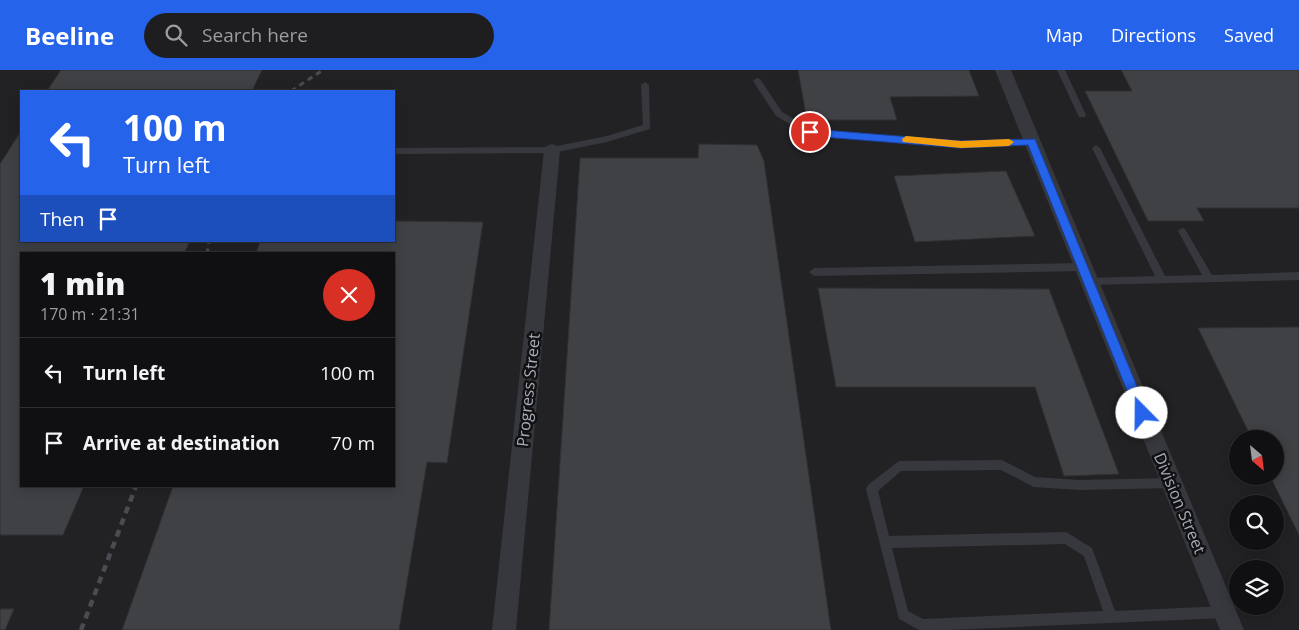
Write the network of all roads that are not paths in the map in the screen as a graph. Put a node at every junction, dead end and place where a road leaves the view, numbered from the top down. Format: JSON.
{"nodes":[{"id":1,"x":1003,"y":70,"type":"edge"},
{"id":2,"x":1060,"y":70,"type":"edge"},
{"id":3,"x":757,"y":81,"type":"dead end"},
{"id":4,"x":645,"y":85,"type":"dead end"},
{"id":5,"x":1082,"y":115,"type":"dead end"},
{"id":6,"x":1032,"y":141,"type":"junction"},
{"id":7,"x":1096,"y":148,"type":"dead end"},
{"id":8,"x":552,"y":150,"type":"junction"},
{"id":9,"x":395,"y":151,"type":"edge"},
{"id":10,"x":1182,"y":231,"type":"dead end"},
{"id":11,"x":814,"y":272,"type":"dead end"},
{"id":12,"x":1086,"y":275,"type":"junction"},
{"id":13,"x":1299,"y":276,"type":"edge"},
{"id":14,"x":1209,"y":278,"type":"junction"},
{"id":15,"x":1162,"y":280,"type":"junction"},
{"id":16,"x":1171,"y":483,"type":"junction"},
{"id":17,"x":885,"y":542,"type":"junction"},
{"id":18,"x":1111,"y":616,"type":"junction"},
{"id":19,"x":1229,"y":621,"type":"edge"},
{"id":20,"x":504,"y":630,"type":"edge"}],
"edges":[{"from":1,"to":6,"type":"street","name":"Division Street"},
{"from":2,"to":5,"type":"lane"},
{"from":3,"to":6,"type":"lane"},
{"from":4,"to":8,"type":"lane"},
{"from":6,"to":12,"type":"street","name":"Division Street"},
{"from":7,"to":15,"type":"lane"},
{"from":8,"to":9,"type":"lane"},
{"from":8,"to":20,"type":"street","name":"Progress Street"},
{"from":10,"to":14,"type":"lane"},
{"from":11,"to":12,"type":"lane"},
{"from":12,"to":15,"type":"lane"},
{"from":12,"to":16,"type":"street","name":"Division Street"},
{"from":13,"to":14,"type":"lane"},
{"from":14,"to":15,"type":"lane"},
{"from":16,"to":17,"type":"lane"},
{"from":16,"to":19,"type":"street","name":"Division Street"},
{"from":17,"to":18,"type":"lane"},
{"from":17,"to":18,"type":"lane"},
{"from":18,"to":19,"type":"lane"}]}
